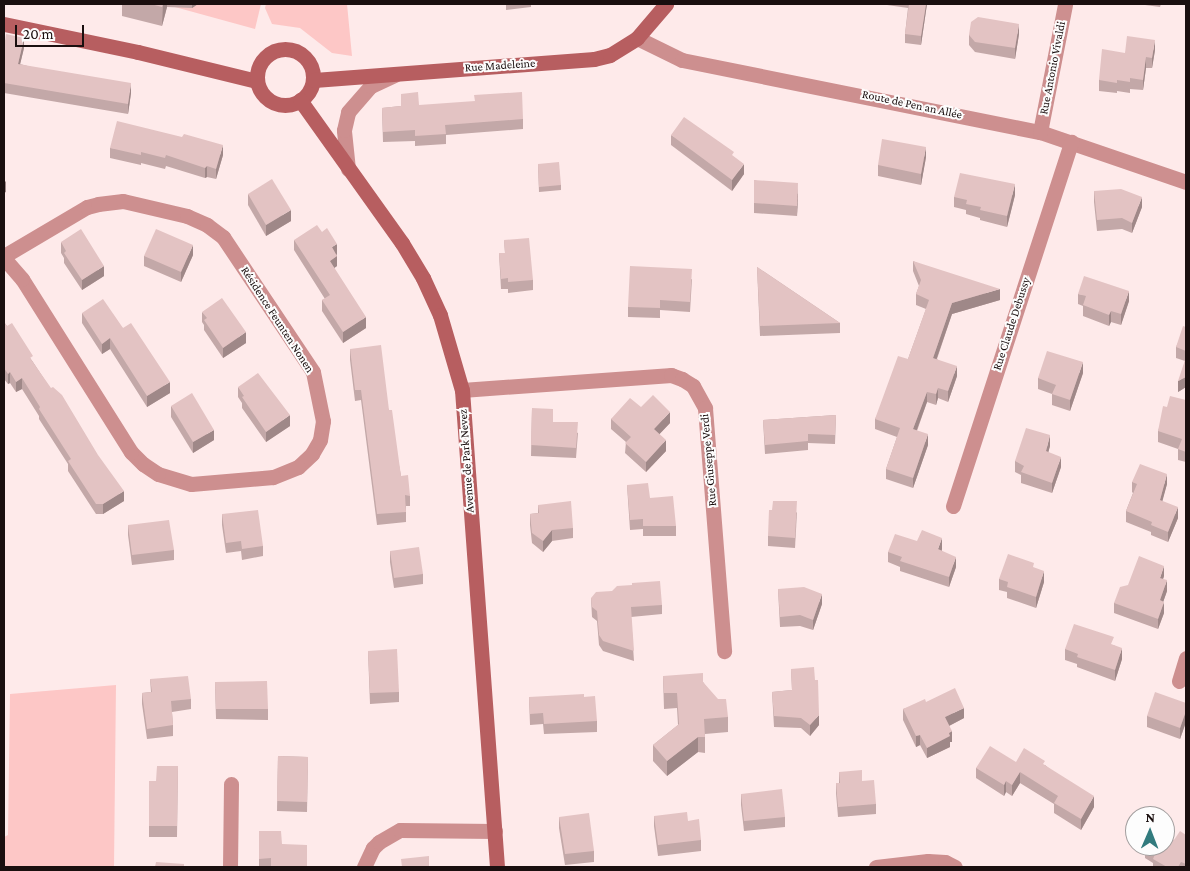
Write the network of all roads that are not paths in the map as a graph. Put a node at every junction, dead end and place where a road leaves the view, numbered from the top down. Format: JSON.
{"nodes":[{"id":1,"x":666,"y":4,"type":"edge"},
{"id":2,"x":1065,"y":4,"type":"edge"},
{"id":3,"x":4,"y":24,"type":"edge"},
{"id":4,"x":637,"y":38,"type":"junction"},
{"id":5,"x":400,"y":73,"type":"junction"},
{"id":6,"x":314,"y":80,"type":"junction"},
{"id":7,"x":257,"y":81,"type":"junction"},
{"id":8,"x":300,"y":100,"type":"junction"},
{"id":9,"x":1040,"y":132,"type":"junction"},
{"id":10,"x":1071,"y":142,"type":"junction"},
{"id":11,"x":348,"y":169,"type":"junction"},
{"id":12,"x":1186,"y":182,"type":"edge"},
{"id":13,"x":4,"y":257,"type":"edge"},
{"id":14,"x":462,"y":390,"type":"junction"},
{"id":15,"x":953,"y":506,"type":"dead end"},
{"id":16,"x":724,"y":651,"type":"dead end"},
{"id":17,"x":1186,"y":658,"type":"edge"},
{"id":18,"x":1178,"y":681,"type":"dead end"},
{"id":19,"x":231,"y":784,"type":"dead end"},
{"id":20,"x":495,"y":831,"type":"junction"},
{"id":21,"x":230,"y":867,"type":"edge"},
{"id":22,"x":364,"y":867,"type":"edge"},
{"id":23,"x":497,"y":867,"type":"edge"},
{"id":24,"x":876,"y":867,"type":"edge"},
{"id":25,"x":955,"y":867,"type":"edge"}],
"edges":[{"from":1,"to":4,"type":"main road","name":"Rue Madeleine"},
{"from":2,"to":9,"type":"street","name":"Rue Antonio Vivaldi"},
{"from":3,"to":7,"type":"main road"},
{"from":4,"to":5,"type":"main road","name":"Rue Madeleine"},
{"from":4,"to":9,"type":"street","name":"Route de Pen an Allée"},
{"from":5,"to":6,"type":"main road","name":"Rue Madeleine"},
{"from":5,"to":11,"type":"street"},
{"from":6,"to":7,"type":"main road"},
{"from":6,"to":8,"type":"main road"},
{"from":7,"to":8,"type":"main road"},
{"from":8,"to":11,"type":"main road","name":"Avenue de Park Nevez"},
{"from":9,"to":10,"type":"street","name":"Route de Pen an Allée"},
{"from":10,"to":12,"type":"street","name":"Route de Pen an Allée"},
{"from":10,"to":15,"type":"street","name":"Rue Claude Debussy"},
{"from":11,"to":14,"type":"main road","name":"Avenue de Park Nevez"},
{"from":13,"to":13,"type":"street","name":"Résidence Feunten Nonen"},
{"from":14,"to":16,"type":"street","name":"Rue Giuseppe Verdi"},
{"from":14,"to":20,"type":"main road","name":"Avenue de Park Nevez"},
{"from":17,"to":18,"type":"street"},
{"from":19,"to":21,"type":"street"},
{"from":20,"to":22,"type":"street"},
{"from":20,"to":23,"type":"main road","name":"Avenue de Park Nevez"},
{"from":24,"to":25,"type":"street"}]}
